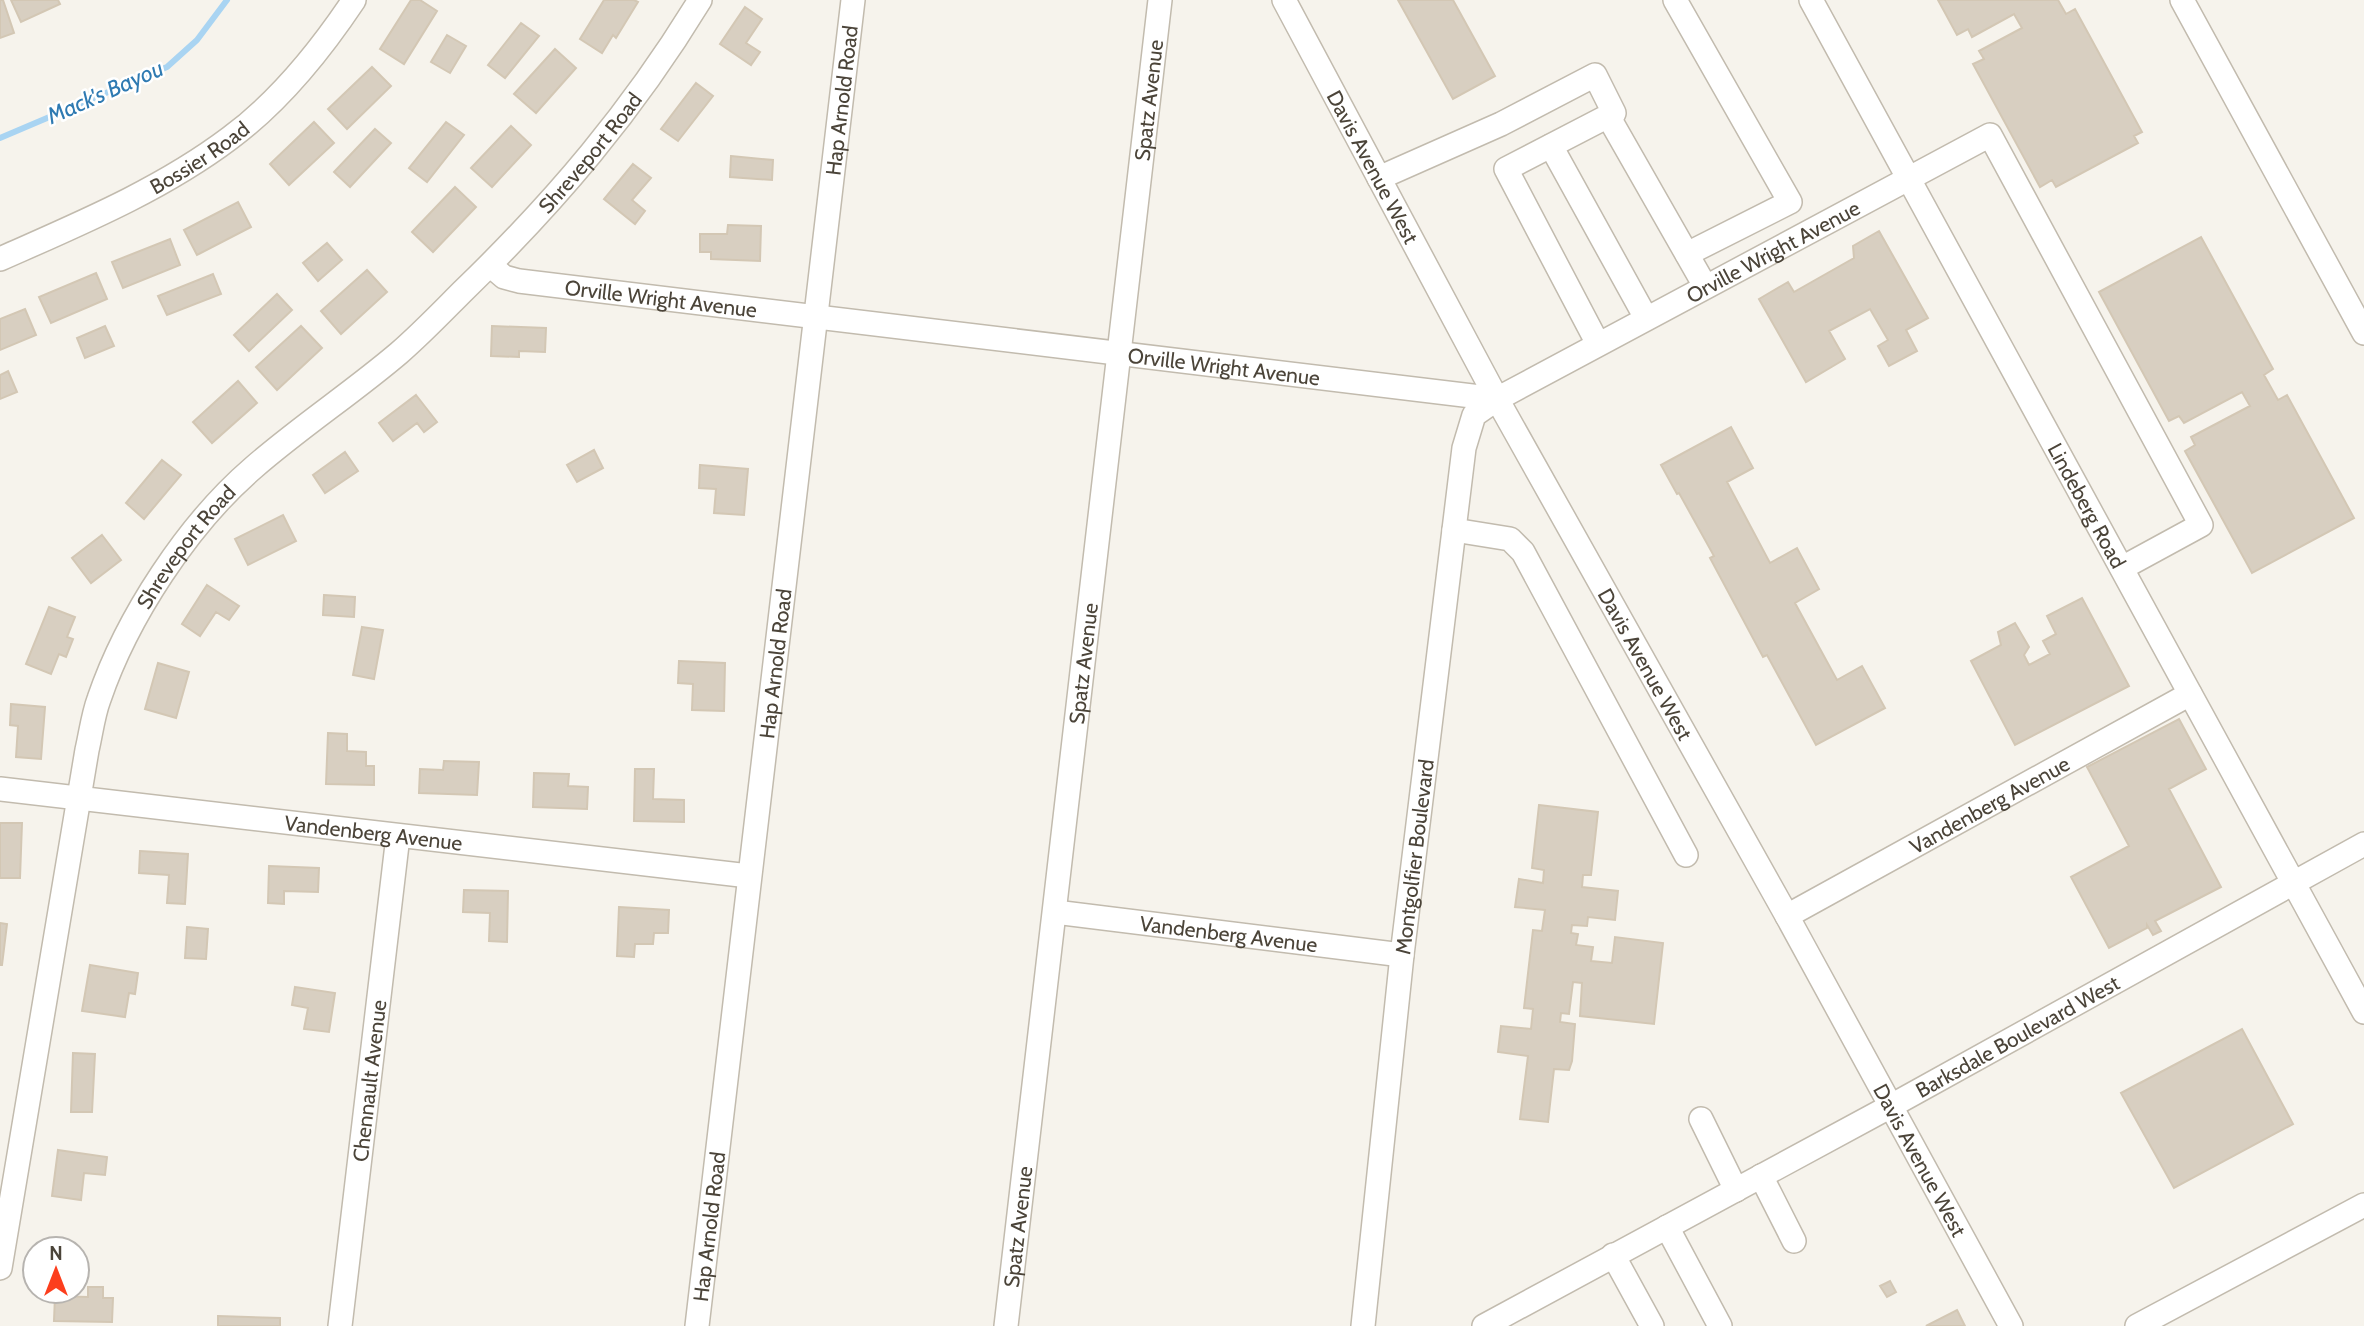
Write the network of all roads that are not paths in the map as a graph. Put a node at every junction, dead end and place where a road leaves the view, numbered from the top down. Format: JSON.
{"nodes":[{"id":1,"x":354,"y":0,"type":"edge"},
{"id":2,"x":700,"y":0,"type":"edge"},
{"id":3,"x":853,"y":0,"type":"edge"},
{"id":4,"x":1160,"y":0,"type":"edge"},
{"id":5,"x":1284,"y":0,"type":"edge"},
{"id":6,"x":1675,"y":0,"type":"edge"},
{"id":7,"x":1811,"y":0,"type":"edge"},
{"id":8,"x":2182,"y":0,"type":"edge"},
{"id":9,"x":1608,"y":116,"type":"junction"},
{"id":10,"x":1551,"y":146,"type":"junction"},
{"id":11,"x":1908,"y":177,"type":"junction"},
{"id":12,"x":1379,"y":178,"type":"junction"},
{"id":13,"x":1687,"y":254,"type":"junction"},
{"id":14,"x":0,"y":259,"type":"edge"},
{"id":15,"x":490,"y":265,"type":"junction"},
{"id":16,"x":1705,"y":286,"type":"junction"},
{"id":17,"x":817,"y":316,"type":"junction"},
{"id":18,"x":1646,"y":318,"type":"junction"},
{"id":19,"x":2364,"y":333,"type":"edge"},
{"id":20,"x":1598,"y":344,"type":"junction"},
{"id":21,"x":1118,"y":353,"type":"junction"},
{"id":22,"x":1497,"y":399,"type":"junction"},
{"id":23,"x":1454,"y":530,"type":"junction"},
{"id":24,"x":2122,"y":568,"type":"junction"},
{"id":25,"x":2190,"y":694,"type":"junction"},
{"id":26,"x":0,"y":789,"type":"edge"},
{"id":27,"x":78,"y":798,"type":"junction"},
{"id":28,"x":398,"y":836,"type":"junction"},
{"id":29,"x":2364,"y":844,"type":"edge"},
{"id":30,"x":1686,"y":855,"type":"dead end"},
{"id":31,"x":749,"y":876,"type":"junction"},
{"id":32,"x":2294,"y":883,"type":"junction"},
{"id":33,"x":1055,"y":912,"type":"junction"},
{"id":34,"x":1787,"y":916,"type":"junction"},
{"id":35,"x":1402,"y":955,"type":"junction"},
{"id":36,"x":2364,"y":1012,"type":"edge"},
{"id":37,"x":1891,"y":1106,"type":"junction"},
{"id":38,"x":1701,"y":1119,"type":"dead end"},
{"id":39,"x":1761,"y":1176,"type":"junction"},
{"id":40,"x":1736,"y":1190,"type":"junction"},
{"id":41,"x":2364,"y":1205,"type":"edge"},
{"id":42,"x":1667,"y":1227,"type":"junction"},
{"id":43,"x":1794,"y":1241,"type":"dead end"},
{"id":44,"x":1614,"y":1255,"type":"junction"},
{"id":45,"x":0,"y":1268,"type":"edge"},
{"id":46,"x":1497,"y":1323,"type":"edge"},
{"id":47,"x":340,"y":1326,"type":"edge"},
{"id":48,"x":697,"y":1326,"type":"edge"},
{"id":49,"x":1006,"y":1326,"type":"edge"},
{"id":50,"x":1363,"y":1326,"type":"edge"},
{"id":51,"x":1652,"y":1326,"type":"edge"},
{"id":52,"x":1720,"y":1326,"type":"edge"},
{"id":53,"x":2011,"y":1326,"type":"edge"},
{"id":54,"x":2137,"y":1326,"type":"edge"}],
"edges":[{"from":1,"to":14,"type":"street","name":"Bossier Road"},
{"from":2,"to":15,"type":"street","name":"Shreveport Road"},
{"from":3,"to":17,"type":"street","name":"Hap Arnold Road"},
{"from":4,"to":21,"type":"street","name":"Spatz Avenue"},
{"from":5,"to":12,"type":"street","name":"Davis Avenue West"},
{"from":6,"to":13,"type":"street"},
{"from":7,"to":11,"type":"street","name":"Lindeberg Road"},
{"from":8,"to":19,"type":"street"},
{"from":9,"to":10,"type":"street"},
{"from":9,"to":12,"type":"street"},
{"from":9,"to":13,"type":"street"},
{"from":10,"to":18,"type":"street"},
{"from":10,"to":20,"type":"street"},
{"from":11,"to":16,"type":"street","name":"Orville Wright Avenue"},
{"from":11,"to":24,"type":"street","name":"Lindeberg Road"},
{"from":11,"to":24,"type":"street","name":"Orville Wright Avenue"},
{"from":12,"to":22,"type":"street","name":"Davis Avenue West"},
{"from":13,"to":16,"type":"street"},
{"from":15,"to":17,"type":"street","name":"Orville Wright Avenue"},
{"from":15,"to":27,"type":"street","name":"Shreveport Road"},
{"from":16,"to":18,"type":"street","name":"Orville Wright Avenue"},
{"from":17,"to":21,"type":"street","name":"Orville Wright Avenue"},
{"from":17,"to":31,"type":"street","name":"Hap Arnold Road"},
{"from":18,"to":20,"type":"street","name":"Orville Wright Avenue"},
{"from":20,"to":22,"type":"street","name":"Orville Wright Avenue"},
{"from":21,"to":22,"type":"street","name":"Orville Wright Avenue"},
{"from":21,"to":33,"type":"street","name":"Spatz Avenue"},
{"from":22,"to":23,"type":"street","name":"Montgolfier Boulevard"},
{"from":22,"to":34,"type":"street","name":"Davis Avenue West"},
{"from":23,"to":30,"type":"street"},
{"from":23,"to":35,"type":"street","name":"Montgolfier Boulevard"},
{"from":24,"to":25,"type":"street","name":"Lindeberg Road"},
{"from":25,"to":32,"type":"street","name":"Lindeberg Road"},
{"from":25,"to":34,"type":"street","name":"Vandenberg Avenue"},
{"from":26,"to":27,"type":"street","name":"Vandenberg Avenue"},
{"from":27,"to":28,"type":"street","name":"Vandenberg Avenue"},
{"from":27,"to":45,"type":"street","name":"Shreveport Road"},
{"from":28,"to":31,"type":"street","name":"Vandenberg Avenue"},
{"from":28,"to":47,"type":"street","name":"Chennault Avenue"},
{"from":29,"to":32,"type":"street","name":"Barksdale Boulevard West"},
{"from":31,"to":48,"type":"street","name":"Hap Arnold Road"},
{"from":32,"to":36,"type":"street","name":"Lindeberg Road"},
{"from":32,"to":37,"type":"street","name":"Barksdale Boulevard West"},
{"from":33,"to":35,"type":"street","name":"Vandenberg Avenue"},
{"from":33,"to":49,"type":"street","name":"Spatz Avenue"},
{"from":34,"to":37,"type":"street","name":"Davis Avenue West"},
{"from":35,"to":50,"type":"street","name":"Montgolfier Boulevard"},
{"from":37,"to":39,"type":"street","name":"Barksdale Boulevard West"},
{"from":37,"to":53,"type":"street","name":"Davis Avenue West"},
{"from":38,"to":40,"type":"street"},
{"from":39,"to":40,"type":"street","name":"Barksdale Boulevard West"},
{"from":39,"to":43,"type":"street"},
{"from":40,"to":42,"type":"street","name":"Barksdale Boulevard West"},
{"from":41,"to":54,"type":"street"},
{"from":42,"to":44,"type":"street","name":"Barksdale Boulevard West"},
{"from":42,"to":52,"type":"street"},
{"from":44,"to":46,"type":"street","name":"Barksdale Boulevard West"},
{"from":44,"to":51,"type":"street"}]}
